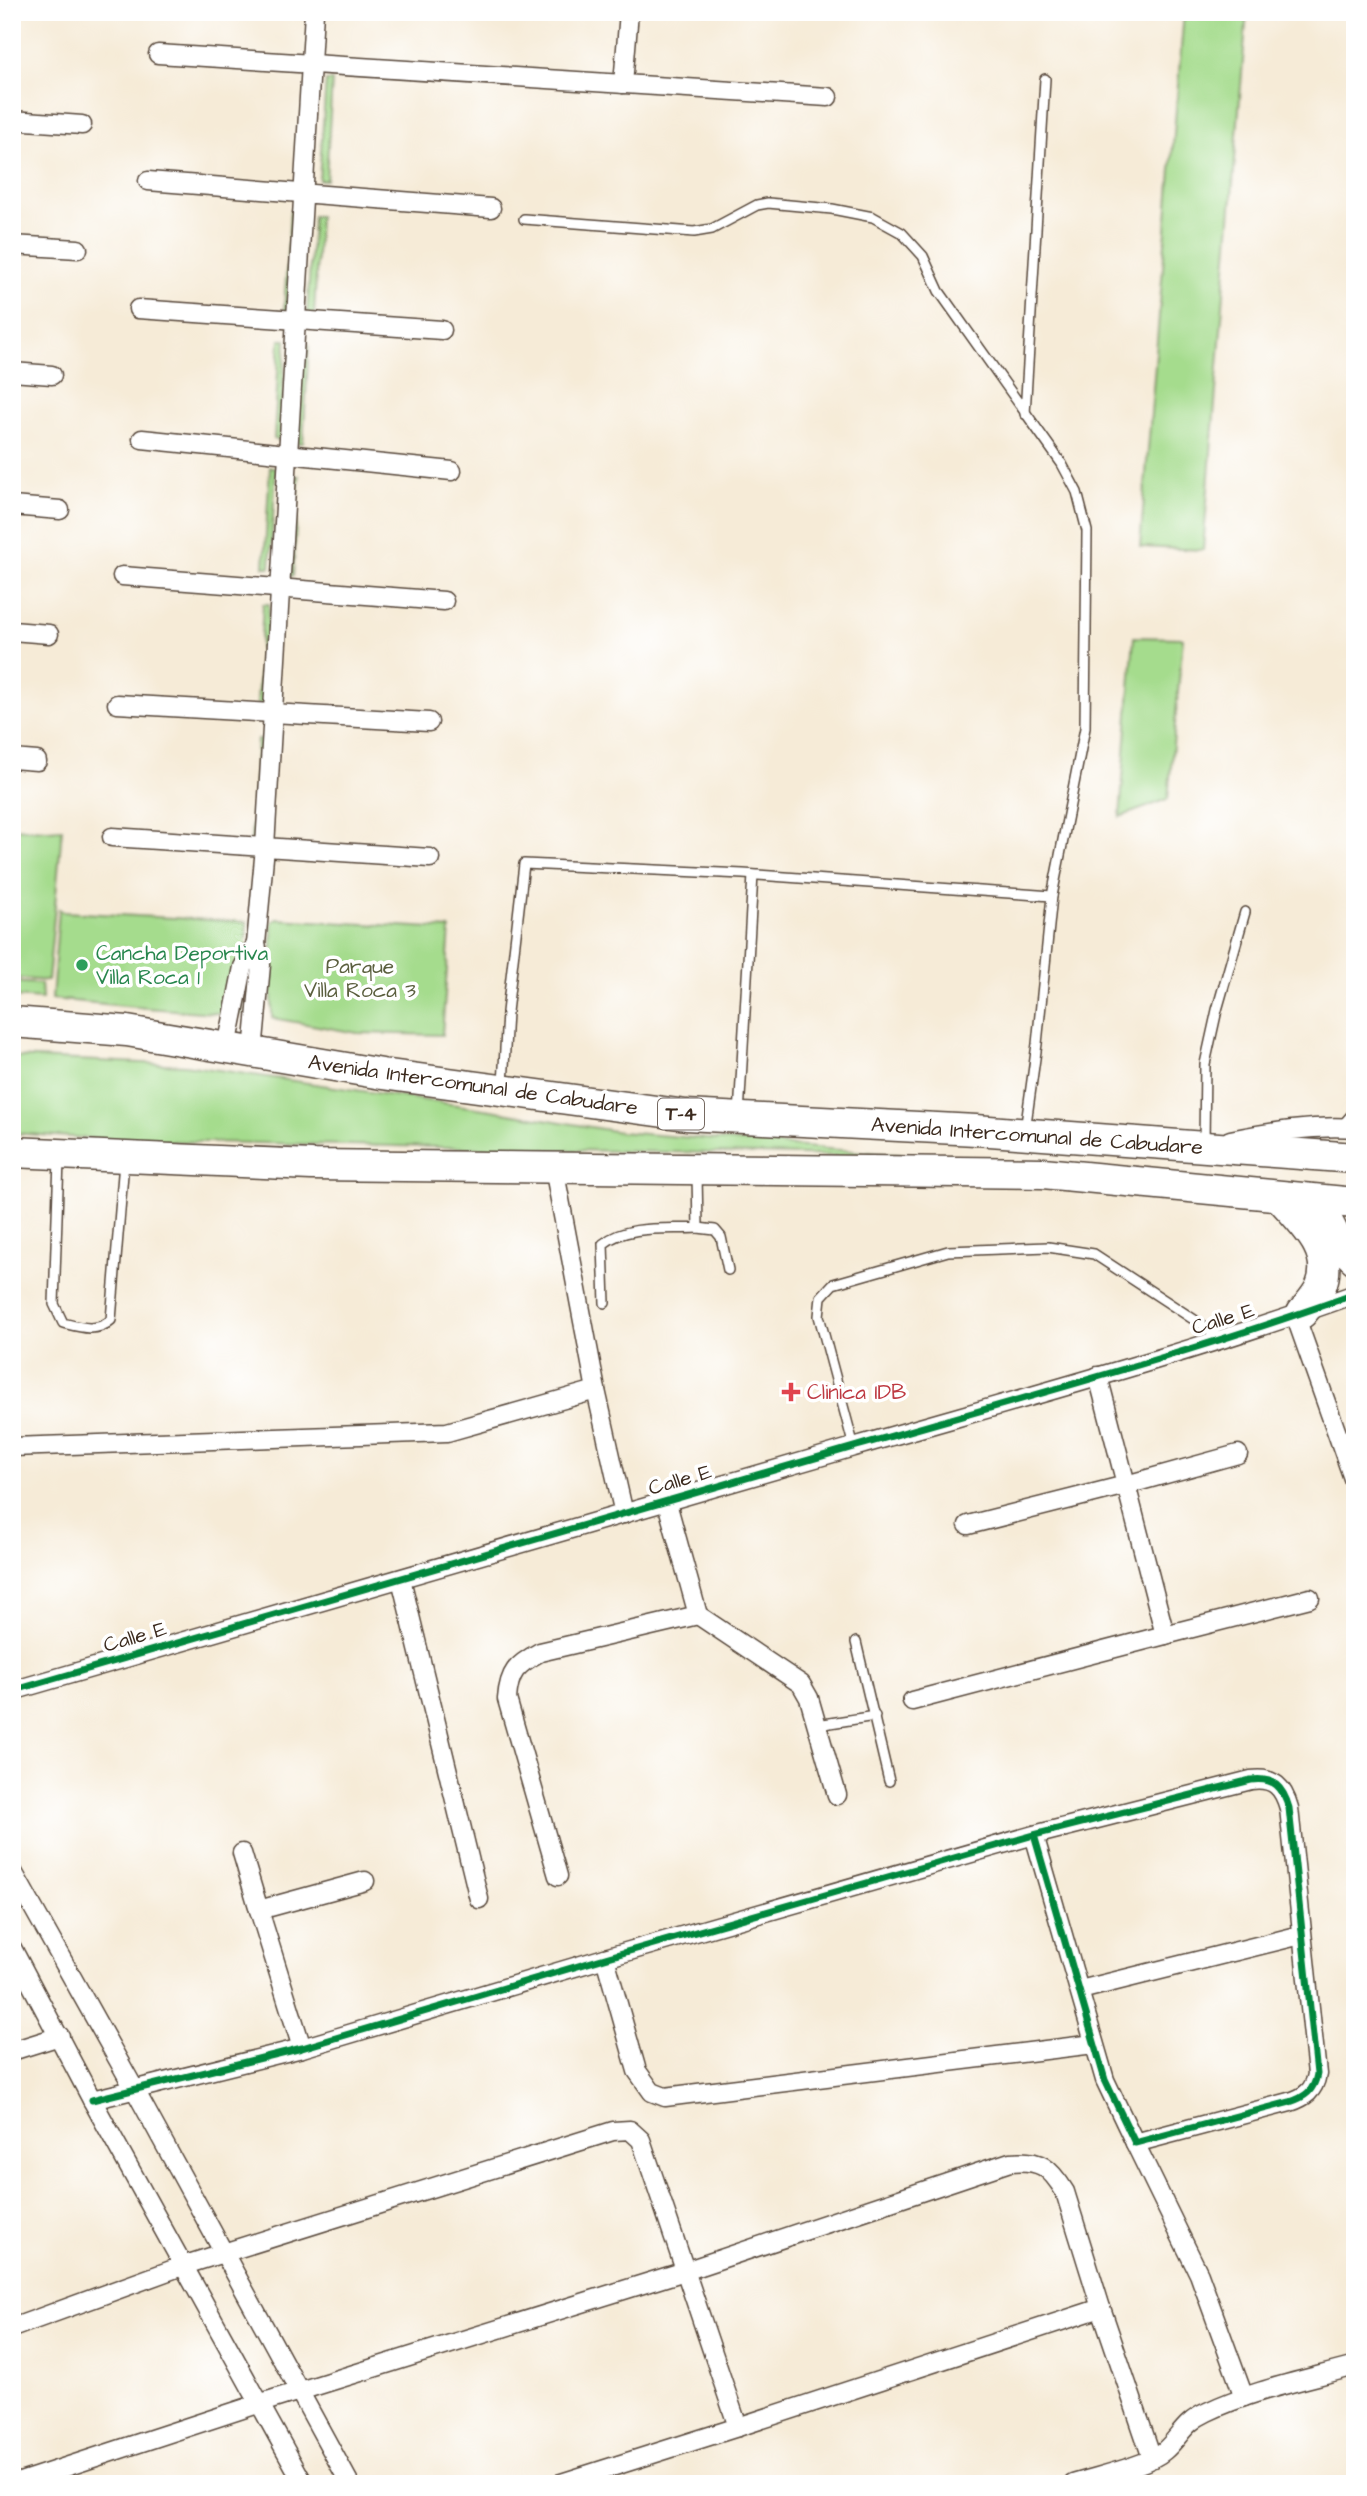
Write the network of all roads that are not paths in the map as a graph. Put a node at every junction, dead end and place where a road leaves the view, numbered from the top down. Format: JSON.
{"nodes":[{"id":1,"x":314,"y":12,"type":"edge"},
{"id":2,"x":629,"y":12,"type":"edge"},
{"id":3,"x":158,"y":54,"type":"dead end"},
{"id":4,"x":312,"y":64,"type":"junction"},
{"id":5,"x":1045,"y":79,"type":"dead end"},
{"id":6,"x":623,"y":84,"type":"junction"},
{"id":7,"x":828,"y":97,"type":"dead end"},
{"id":8,"x":12,"y":120,"type":"edge"},
{"id":9,"x":82,"y":125,"type":"dead end"},
{"id":10,"x":148,"y":181,"type":"dead end"},
{"id":11,"x":302,"y":191,"type":"junction"},
{"id":12,"x":491,"y":208,"type":"dead end"},
{"id":13,"x":524,"y":219,"type":"dead end"},
{"id":14,"x":12,"y":245,"type":"edge"},
{"id":15,"x":78,"y":249,"type":"dead end"},
{"id":16,"x":138,"y":309,"type":"dead end"},
{"id":17,"x":296,"y":320,"type":"junction"},
{"id":18,"x":442,"y":330,"type":"dead end"},
{"id":19,"x":12,"y":372,"type":"edge"},
{"id":20,"x":52,"y":375,"type":"dead end"},
{"id":21,"x":1025,"y":414,"type":"junction"},
{"id":22,"x":142,"y":439,"type":"dead end"},
{"id":23,"x":288,"y":454,"type":"junction"},
{"id":24,"x":452,"y":471,"type":"dead end"},
{"id":25,"x":12,"y":506,"type":"edge"},
{"id":26,"x":60,"y":510,"type":"dead end"},
{"id":27,"x":122,"y":576,"type":"dead end"},
{"id":28,"x":280,"y":588,"type":"junction"},
{"id":29,"x":444,"y":601,"type":"dead end"},
{"id":30,"x":12,"y":631,"type":"edge"},
{"id":31,"x":49,"y":634,"type":"dead end"},
{"id":32,"x":117,"y":704,"type":"dead end"},
{"id":33,"x":273,"y":713,"type":"junction"},
{"id":34,"x":429,"y":722,"type":"dead end"},
{"id":35,"x":12,"y":759,"type":"edge"},
{"id":36,"x":37,"y":761,"type":"dead end"},
{"id":37,"x":112,"y":837,"type":"dead end"},
{"id":38,"x":265,"y":847,"type":"junction"},
{"id":39,"x":430,"y":858,"type":"dead end"},
{"id":40,"x":753,"y":875,"type":"junction"},
{"id":41,"x":1052,"y":896,"type":"junction"},
{"id":42,"x":1245,"y":912,"type":"dead end"},
{"id":43,"x":256,"y":944,"type":"junction"},
{"id":44,"x":12,"y":1022,"type":"edge"},
{"id":45,"x":239,"y":1050,"type":"junction"},
{"id":46,"x":502,"y":1090,"type":"junction"},
{"id":47,"x":1355,"y":1111,"type":"edge"},
{"id":48,"x":738,"y":1118,"type":"junction"},
{"id":49,"x":1348,"y":1127,"type":"edge"},
{"id":50,"x":1024,"y":1134,"type":"junction"},
{"id":51,"x":1202,"y":1146,"type":"junction"},
{"id":52,"x":12,"y":1152,"type":"edge"},
{"id":53,"x":59,"y":1154,"type":"junction"},
{"id":54,"x":124,"y":1157,"type":"junction"},
{"id":55,"x":1355,"y":1158,"type":"edge"},
{"id":56,"x":554,"y":1168,"type":"junction"},
{"id":57,"x":697,"y":1169,"type":"junction"},
{"id":58,"x":1280,"y":1198,"type":"junction"},
{"id":59,"x":1317,"y":1200,"type":"junction"},
{"id":60,"x":1355,"y":1203,"type":"edge"},
{"id":61,"x":698,"y":1228,"type":"junction"},
{"id":62,"x":1355,"y":1259,"type":"edge"},
{"id":63,"x":728,"y":1270,"type":"dead end"},
{"id":64,"x":1355,"y":1294,"type":"edge"},
{"id":65,"x":605,"y":1303,"type":"dead end"},
{"id":66,"x":1298,"y":1314,"type":"junction"},
{"id":67,"x":1222,"y":1338,"type":"junction"},
{"id":68,"x":1098,"y":1376,"type":"junction"},
{"id":69,"x":596,"y":1390,"type":"junction"},
{"id":70,"x":12,"y":1447,"type":"edge"},
{"id":71,"x":854,"y":1447,"type":"junction"},
{"id":72,"x":1238,"y":1454,"type":"dead end"},
{"id":73,"x":1355,"y":1484,"type":"edge"},
{"id":74,"x":1126,"y":1485,"type":"junction"},
{"id":75,"x":667,"y":1503,"type":"junction"},
{"id":76,"x":624,"y":1514,"type":"junction"},
{"id":77,"x":968,"y":1525,"type":"dead end"},
{"id":78,"x":401,"y":1579,"type":"junction"},
{"id":79,"x":1310,"y":1598,"type":"dead end"},
{"id":80,"x":698,"y":1615,"type":"junction"},
{"id":81,"x":1165,"y":1635,"type":"junction"},
{"id":82,"x":856,"y":1642,"type":"dead end"},
{"id":83,"x":12,"y":1690,"type":"edge"},
{"id":84,"x":912,"y":1701,"type":"dead end"},
{"id":85,"x":875,"y":1716,"type":"junction"},
{"id":86,"x":817,"y":1725,"type":"junction"},
{"id":87,"x":889,"y":1781,"type":"dead end"},
{"id":88,"x":836,"y":1794,"type":"dead end"},
{"id":89,"x":1034,"y":1835,"type":"junction"},
{"id":90,"x":242,"y":1853,"type":"dead end"},
{"id":91,"x":12,"y":1870,"type":"edge"},
{"id":92,"x":558,"y":1876,"type":"dead end"},
{"id":93,"x":365,"y":1881,"type":"dead end"},
{"id":94,"x":479,"y":1899,"type":"dead end"},
{"id":95,"x":20,"y":1902,"type":"edge"},
{"id":96,"x":259,"y":1910,"type":"junction"},
{"id":97,"x":1301,"y":1935,"type":"junction"},
{"id":98,"x":12,"y":1948,"type":"edge"},
{"id":99,"x":605,"y":1958,"type":"junction"},
{"id":100,"x":1080,"y":1990,"type":"junction"},
{"id":101,"x":60,"y":2036,"type":"junction"},
{"id":102,"x":1094,"y":2044,"type":"junction"},
{"id":103,"x":302,"y":2048,"type":"junction"},
{"id":104,"x":12,"y":2050,"type":"edge"},
{"id":105,"x":135,"y":2090,"type":"junction"},
{"id":106,"x":92,"y":2100,"type":"junction"},
{"id":107,"x":1135,"y":2143,"type":"junction"},
{"id":108,"x":224,"y":2253,"type":"junction"},
{"id":109,"x":185,"y":2265,"type":"junction"},
{"id":110,"x":685,"y":2271,"type":"junction"},
{"id":111,"x":1101,"y":2308,"type":"junction"},
{"id":112,"x":12,"y":2328,"type":"edge"},
{"id":113,"x":1355,"y":2366,"type":"edge"},
{"id":114,"x":299,"y":2392,"type":"junction"},
{"id":115,"x":1244,"y":2397,"type":"junction"},
{"id":116,"x":261,"y":2403,"type":"junction"},
{"id":117,"x":738,"y":2427,"type":"junction"},
{"id":118,"x":1152,"y":2458,"type":"junction"},
{"id":119,"x":68,"y":2476,"type":"edge"},
{"id":120,"x":14,"y":2484,"type":"edge"},
{"id":121,"x":304,"y":2484,"type":"edge"},
{"id":122,"x":350,"y":2484,"type":"edge"},
{"id":123,"x":558,"y":2484,"type":"edge"},
{"id":124,"x":1073,"y":2484,"type":"edge"}],
"edges":[{"from":1,"to":4,"type":"street"},
{"from":2,"to":6,"type":"street"},
{"from":3,"to":4,"type":"street"},
{"from":4,"to":6,"type":"street"},
{"from":4,"to":11,"type":"street"},
{"from":5,"to":21,"type":"lane"},
{"from":6,"to":7,"type":"street"},
{"from":8,"to":9,"type":"street"},
{"from":10,"to":11,"type":"street"},
{"from":11,"to":12,"type":"street"},
{"from":11,"to":17,"type":"street"},
{"from":13,"to":21,"type":"lane"},
{"from":14,"to":15,"type":"street"},
{"from":16,"to":17,"type":"street"},
{"from":17,"to":18,"type":"street"},
{"from":17,"to":23,"type":"street"},
{"from":19,"to":20,"type":"street"},
{"from":21,"to":41,"type":"lane"},
{"from":22,"to":23,"type":"street"},
{"from":23,"to":24,"type":"street"},
{"from":23,"to":28,"type":"street"},
{"from":25,"to":26,"type":"street"},
{"from":27,"to":28,"type":"street"},
{"from":28,"to":29,"type":"street"},
{"from":28,"to":33,"type":"street"},
{"from":30,"to":31,"type":"street"},
{"from":32,"to":33,"type":"street"},
{"from":33,"to":34,"type":"street"},
{"from":33,"to":38,"type":"street"},
{"from":35,"to":36,"type":"street"},
{"from":37,"to":38,"type":"street"},
{"from":38,"to":39,"type":"street"},
{"from":38,"to":43,"type":"street"},
{"from":40,"to":41,"type":"lane"},
{"from":40,"to":46,"type":"lane"},
{"from":40,"to":48,"type":"lane"},
{"from":41,"to":50,"type":"lane"},
{"from":42,"to":51,"type":"lane"},
{"from":43,"to":45,"type":"street"},
{"from":43,"to":45,"type":"street"},
{"from":44,"to":45,"type":"highway","name":"Avenida Intercomunal de Cabudare","number":"T-4"},
{"from":45,"to":46,"type":"highway","name":"Avenida Intercomunal de Cabudare","number":"T-4"},
{"from":46,"to":48,"type":"highway","name":"Avenida Intercomunal de Cabudare","number":"T-4"},
{"from":47,"to":49,"type":"lane"},
{"from":48,"to":50,"type":"highway","name":"Avenida Intercomunal de Cabudare","number":"T-4"},
{"from":49,"to":51,"type":"street"},
{"from":50,"to":51,"type":"highway","name":"Avenida Intercomunal de Cabudare","number":"T-4"},
{"from":51,"to":55,"type":"highway","name":"Avenida Intercomunal de Cabudare","number":"T-4"},
{"from":52,"to":53,"type":"highway","name":"Avenida Intercomunal de Cabudare"},
{"from":53,"to":54,"type":"highway","name":"Avenida Intercomunal de Cabudare"},
{"from":53,"to":54,"type":"lane"},
{"from":54,"to":56,"type":"highway","name":"Avenida Intercomunal de Cabudare"},
{"from":56,"to":57,"type":"highway","name":"Avenida Intercomunal de Cabudare"},
{"from":56,"to":69,"type":"street"},
{"from":57,"to":58,"type":"highway","name":"Avenida Intercomunal de Cabudare"},
{"from":57,"to":61,"type":"lane"},
{"from":58,"to":59,"type":"highway","name":"Avenida Intercomunal de Cabudare"},
{"from":58,"to":66,"type":"highway"},
{"from":59,"to":60,"type":"highway","name":"Avenida Intercomunal de Cabudare"},
{"from":59,"to":62,"type":"highway"},
{"from":61,"to":63,"type":"lane"},
{"from":61,"to":65,"type":"lane"},
{"from":64,"to":66,"type":"street","name":"Calle E"},
{"from":66,"to":67,"type":"street","name":"Calle E"},
{"from":66,"to":73,"type":"street"},
{"from":67,"to":68,"type":"street","name":"Calle E"},
{"from":67,"to":71,"type":"lane"},
{"from":68,"to":71,"type":"street","name":"Calle E"},
{"from":68,"to":74,"type":"street"},
{"from":69,"to":70,"type":"street"},
{"from":69,"to":76,"type":"street"},
{"from":71,"to":75,"type":"street","name":"Calle E"},
{"from":72,"to":74,"type":"street"},
{"from":74,"to":77,"type":"street"},
{"from":74,"to":81,"type":"street"},
{"from":75,"to":76,"type":"street","name":"Calle E"},
{"from":75,"to":80,"type":"street"},
{"from":76,"to":78,"type":"street","name":"Calle E"},
{"from":78,"to":83,"type":"street","name":"Calle E"},
{"from":78,"to":94,"type":"street"},
{"from":79,"to":81,"type":"street"},
{"from":80,"to":86,"type":"street"},
{"from":80,"to":92,"type":"street"},
{"from":81,"to":84,"type":"street"},
{"from":82,"to":85,"type":"lane"},
{"from":85,"to":86,"type":"lane"},
{"from":85,"to":87,"type":"lane"},
{"from":86,"to":88,"type":"street"},
{"from":89,"to":97,"type":"street"},
{"from":89,"to":99,"type":"street"},
{"from":89,"to":100,"type":"street"},
{"from":90,"to":96,"type":"street"},
{"from":91,"to":95,"type":"street"},
{"from":93,"to":96,"type":"street"},
{"from":95,"to":105,"type":"street"},
{"from":96,"to":103,"type":"street"},
{"from":97,"to":100,"type":"street"},
{"from":97,"to":107,"type":"street"},
{"from":98,"to":101,"type":"street"},
{"from":99,"to":102,"type":"street"},
{"from":99,"to":103,"type":"street"},
{"from":100,"to":102,"type":"street"},
{"from":101,"to":104,"type":"street"},
{"from":101,"to":106,"type":"street"},
{"from":102,"to":107,"type":"street"},
{"from":103,"to":105,"type":"street"},
{"from":105,"to":106,"type":"street"},
{"from":105,"to":108,"type":"street"},
{"from":106,"to":109,"type":"street"},
{"from":107,"to":115,"type":"street"},
{"from":108,"to":109,"type":"street"},
{"from":108,"to":110,"type":"street"},
{"from":108,"to":114,"type":"street"},
{"from":109,"to":112,"type":"street"},
{"from":109,"to":116,"type":"street"},
{"from":110,"to":111,"type":"street"},
{"from":110,"to":114,"type":"street"},
{"from":110,"to":117,"type":"street"},
{"from":111,"to":117,"type":"street"},
{"from":111,"to":118,"type":"street"},
{"from":113,"to":115,"type":"street"},
{"from":114,"to":116,"type":"street"},
{"from":114,"to":122,"type":"street"},
{"from":115,"to":118,"type":"street"},
{"from":116,"to":119,"type":"street"},
{"from":116,"to":121,"type":"street"},
{"from":117,"to":123,"type":"street"},
{"from":118,"to":124,"type":"street"},
{"from":119,"to":120,"type":"street"}]}
